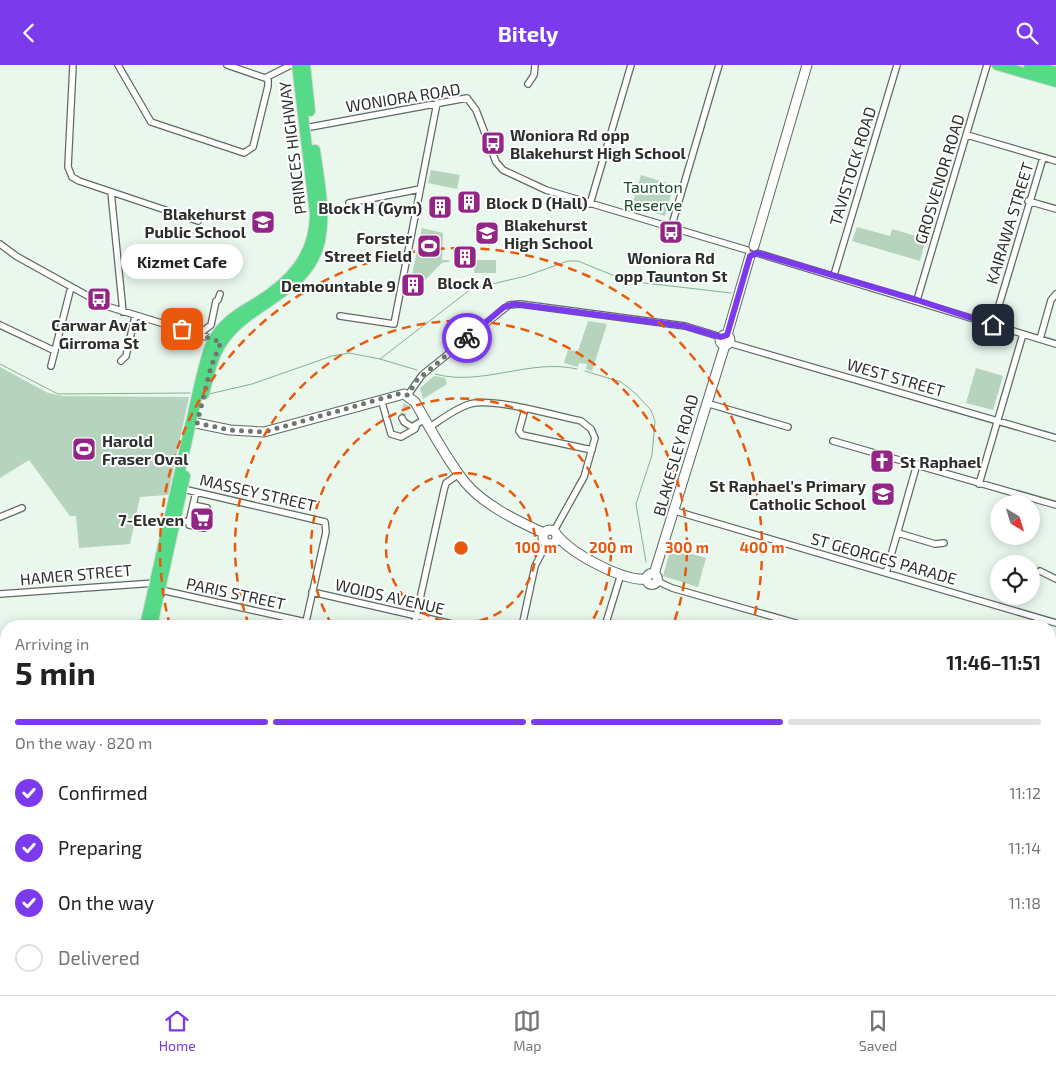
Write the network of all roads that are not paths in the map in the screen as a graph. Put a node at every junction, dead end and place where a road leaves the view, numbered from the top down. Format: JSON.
{"nodes":[{"id":1,"x":73,"y":65,"type":"edge"},
{"id":2,"x":118,"y":65,"type":"edge"},
{"id":3,"x":227,"y":65,"type":"edge"},
{"id":4,"x":291,"y":65,"type":"edge"},
{"id":5,"x":297,"y":65,"type":"edge"},
{"id":6,"x":305,"y":65,"type":"edge"},
{"id":7,"x":535,"y":65,"type":"edge"},
{"id":8,"x":631,"y":65,"type":"edge"},
{"id":9,"x":719,"y":65,"type":"edge"},
{"id":10,"x":807,"y":65,"type":"edge"},
{"id":11,"x":897,"y":65,"type":"edge"},
{"id":12,"x":987,"y":65,"type":"edge"},
{"id":13,"x":997,"y":65,"type":"edge"},
{"id":14,"x":1029,"y":65,"type":"edge"},
{"id":15,"x":1056,"y":72,"type":"edge"},
{"id":16,"x":268,"y":77,"type":"junction"},
{"id":17,"x":1056,"y":82,"type":"edge"},
{"id":18,"x":528,"y":84,"type":"dead end"},
{"id":19,"x":436,"y":103,"type":"junction"},
{"id":20,"x":308,"y":127,"type":"junction"},
{"id":21,"x":967,"y":135,"type":"junction"},
{"id":22,"x":1043,"y":158,"type":"junction"},
{"id":23,"x":1056,"y":161,"type":"edge"},
{"id":24,"x":420,"y":189,"type":"junction"},
{"id":25,"x":111,"y":192,"type":"junction"},
{"id":26,"x":1028,"y":201,"type":"junction"},
{"id":27,"x":349,"y":203,"type":"dead end"},
{"id":28,"x":590,"y":203,"type":"junction"},
{"id":29,"x":1056,"y":209,"type":"edge"},
{"id":30,"x":198,"y":221,"type":"dead end"},
{"id":31,"x":671,"y":228,"type":"junction"},
{"id":32,"x":0,"y":244,"type":"edge"},
{"id":33,"x":752,"y":251,"type":"junction"},
{"id":34,"x":834,"y":275,"type":"junction"},
{"id":35,"x":71,"y":287,"type":"junction"},
{"id":36,"x":220,"y":294,"type":"dead end"},
{"id":37,"x":1056,"y":294,"type":"edge"},
{"id":38,"x":917,"y":300,"type":"junction"},
{"id":39,"x":123,"y":312,"type":"junction"},
{"id":40,"x":135,"y":316,"type":"junction"},
{"id":41,"x":340,"y":316,"type":"dead end"},
{"id":42,"x":0,"y":325,"type":"edge"},
{"id":43,"x":993,"y":325,"type":"junction"},
{"id":44,"x":199,"y":334,"type":"junction"},
{"id":45,"x":1023,"y":334,"type":"junction"},
{"id":46,"x":1040,"y":339,"type":"junction"},
{"id":47,"x":725,"y":340,"type":"junction"},
{"id":48,"x":218,"y":341,"type":"junction"},
{"id":49,"x":1056,"y":344,"type":"edge"},
{"id":50,"x":55,"y":351,"type":"junction"},
{"id":51,"x":121,"y":361,"type":"dead end"},
{"id":52,"x":51,"y":366,"type":"dead end"},
{"id":53,"x":381,"y":399,"type":"junction"},
{"id":54,"x":409,"y":399,"type":"junction"},
{"id":55,"x":706,"y":403,"type":"junction"},
{"id":56,"x":525,"y":409,"type":"junction"},
{"id":57,"x":402,"y":418,"type":"dead end"},
{"id":58,"x":998,"y":421,"type":"junction"},
{"id":59,"x":194,"y":422,"type":"junction"},
{"id":60,"x":427,"y":423,"type":"junction"},
{"id":61,"x":417,"y":424,"type":"junction"},
{"id":62,"x":788,"y":427,"type":"dead end"},
{"id":63,"x":1056,"y":438,"type":"edge"},
{"id":64,"x":833,"y":441,"type":"dead end"},
{"id":65,"x":592,"y":450,"type":"junction"},
{"id":66,"x":917,"y":464,"type":"junction"},
{"id":67,"x":459,"y":473,"type":"junction"},
{"id":68,"x":979,"y":484,"type":"junction"},
{"id":69,"x":183,"y":489,"type":"junction"},
{"id":70,"x":196,"y":492,"type":"junction"},
{"id":71,"x":193,"y":505,"type":"junction"},
{"id":72,"x":1056,"y":505,"type":"edge"},
{"id":73,"x":22,"y":508,"type":"dead end"},
{"id":74,"x":207,"y":508,"type":"dead end"},
{"id":75,"x":675,"y":511,"type":"junction"},
{"id":76,"x":0,"y":517,"type":"edge"},
{"id":77,"x":176,"y":520,"type":"junction"},
{"id":78,"x":189,"y":522,"type":"junction"},
{"id":79,"x":204,"y":528,"type":"dead end"},
{"id":80,"x":898,"y":533,"type":"junction"},
{"id":81,"x":553,"y":538,"type":"junction"},
{"id":82,"x":944,"y":543,"type":"dead end"},
{"id":83,"x":1040,"y":571,"type":"dead end"},
{"id":84,"x":886,"y":573,"type":"junction"},
{"id":85,"x":622,"y":574,"type":"junction"},
{"id":86,"x":653,"y":578,"type":"junction"},
{"id":87,"x":1056,"y":579,"type":"edge"},
{"id":88,"x":158,"y":587,"type":"junction"},
{"id":89,"x":312,"y":592,"type":"junction"},
{"id":90,"x":0,"y":594,"type":"edge"},
{"id":91,"x":416,"y":617,"type":"junction"},
{"id":92,"x":147,"y":620,"type":"edge"},
{"id":93,"x":153,"y":620,"type":"edge"},
{"id":94,"x":289,"y":620,"type":"edge"},
{"id":95,"x":306,"y":620,"type":"edge"},
{"id":96,"x":415,"y":620,"type":"edge"},
{"id":97,"x":431,"y":620,"type":"edge"},
{"id":98,"x":523,"y":620,"type":"edge"},
{"id":99,"x":607,"y":620,"type":"edge"},
{"id":100,"x":785,"y":620,"type":"edge"},
{"id":101,"x":1046,"y":620,"type":"edge"}],
"edges":[{"from":1,"to":25,"type":"street"},
{"from":2,"to":16,"type":"street"},
{"from":3,"to":16,"type":"street"},
{"from":4,"to":16,"type":"street"},
{"from":5,"to":20,"type":"highway","name":"PRINCES HIGHWAY"},
{"from":6,"to":20,"type":"highway","name":"PRINCES HIGHWAY"},
{"from":7,"to":18,"type":"street"},
{"from":8,"to":28,"type":"street"},
{"from":9,"to":31,"type":"street"},
{"from":10,"to":33,"type":"street","name":"BLAKESLEY ROAD"},
{"from":11,"to":34,"type":"street","name":"TAVISTOCK ROAD"},
{"from":12,"to":21,"type":"street","name":"GROSVENOR ROAD"},
{"from":13,"to":17,"type":"highway"},
{"from":14,"to":15,"type":"highway"},
{"from":19,"to":20,"type":"street","name":"WONIORA ROAD"},
{"from":19,"to":24,"type":"street"},
{"from":19,"to":28,"type":"street","name":"WONIORA ROAD"},
{"from":20,"to":48,"type":"highway","name":"PRINCES HIGHWAY"},
{"from":21,"to":22,"type":"street"},
{"from":21,"to":38,"type":"street","name":"GROSVENOR ROAD"},
{"from":22,"to":23,"type":"street"},
{"from":22,"to":26,"type":"street","name":"KAIRAWA STREET"},
{"from":24,"to":27,"type":"street"},
{"from":24,"to":41,"type":"street"},
{"from":25,"to":30,"type":"street"},
{"from":25,"to":39,"type":"street"},
{"from":26,"to":29,"type":"street"},
{"from":26,"to":43,"type":"street","name":"KAIRAWA STREET"},
{"from":28,"to":31,"type":"street","name":"WONIORA ROAD"},
{"from":31,"to":33,"type":"street","name":"WONIORA ROAD"},
{"from":32,"to":35,"type":"street"},
{"from":33,"to":34,"type":"street","name":"WONIORA ROAD"},
{"from":33,"to":47,"type":"street","name":"BLAKESLEY ROAD"},
{"from":34,"to":38,"type":"street","name":"WONIORA ROAD"},
{"from":35,"to":39,"type":"street"},
{"from":35,"to":50,"type":"street"},
{"from":36,"to":44,"type":"street"},
{"from":37,"to":46,"type":"street"},
{"from":38,"to":43,"type":"street","name":"WONIORA ROAD"},
{"from":39,"to":40,"type":"street"},
{"from":40,"to":44,"type":"street"},
{"from":40,"to":51,"type":"street"},
{"from":42,"to":50,"type":"street"},
{"from":43,"to":45,"type":"street","name":"WONIORA ROAD"},
{"from":44,"to":48,"type":"street"},
{"from":45,"to":46,"type":"street","name":"WONIORA ROAD"},
{"from":45,"to":58,"type":"street"},
{"from":46,"to":49,"type":"street","name":"WONIORA ROAD"},
{"from":47,"to":54,"type":"street","name":"WEST STREET"},
{"from":47,"to":55,"type":"street","name":"BLAKESLEY ROAD"},
{"from":47,"to":58,"type":"street","name":"WEST STREET"},
{"from":48,"to":59,"type":"highway","name":"PRINCES HIGHWAY"},
{"from":50,"to":52,"type":"street"},
{"from":53,"to":54,"type":"street"},
{"from":53,"to":59,"type":"street"},
{"from":53,"to":61,"type":"street"},
{"from":54,"to":60,"type":"street"},
{"from":55,"to":62,"type":"street"},
{"from":55,"to":75,"type":"street","name":"BLAKESLEY ROAD"},
{"from":56,"to":60,"type":"street"},
{"from":56,"to":65,"type":"street"},
{"from":56,"to":65,"type":"street"},
{"from":57,"to":61,"type":"street"},
{"from":58,"to":63,"type":"street","name":"WEST STREET"},
{"from":58,"to":68,"type":"street"},
{"from":59,"to":69,"type":"highway","name":"PRINCES HIGHWAY"},
{"from":59,"to":88,"type":"highway","name":"PRINCES HIGHWAY"},
{"from":60,"to":61,"type":"street"},
{"from":60,"to":67,"type":"street"},
{"from":64,"to":66,"type":"street"},
{"from":65,"to":81,"type":"street"},
{"from":66,"to":68,"type":"street"},
{"from":66,"to":80,"type":"street"},
{"from":67,"to":81,"type":"street"},
{"from":67,"to":91,"type":"street"},
{"from":68,"to":72,"type":"street"},
{"from":69,"to":70,"type":"street","name":"MASSEY STREET"},
{"from":69,"to":77,"type":"highway","name":"PRINCES HIGHWAY"},
{"from":70,"to":71,"type":"street"},
{"from":70,"to":89,"type":"street","name":"MASSEY STREET"},
{"from":71,"to":74,"type":"street"},
{"from":71,"to":78,"type":"street"},
{"from":73,"to":76,"type":"street"},
{"from":75,"to":84,"type":"street","name":"ST GEORGES PARADE"},
{"from":75,"to":86,"type":"street","name":"BLAKESLEY ROAD"},
{"from":77,"to":78,"type":"street"},
{"from":77,"to":88,"type":"highway","name":"PRINCES HIGHWAY"},
{"from":78,"to":79,"type":"street"},
{"from":80,"to":82,"type":"street"},
{"from":80,"to":84,"type":"street"},
{"from":81,"to":85,"type":"street"},
{"from":81,"to":98,"type":"street"},
{"from":83,"to":87,"type":"street"},
{"from":84,"to":101,"type":"street","name":"ST GEORGES PARADE"},
{"from":85,"to":86,"type":"street"},
{"from":85,"to":99,"type":"street"},
{"from":86,"to":100,"type":"street"},
{"from":88,"to":90,"type":"street","name":"HAMER STREET"},
{"from":88,"to":92,"type":"highway","name":"PRINCES HIGHWAY"},
{"from":88,"to":93,"type":"highway","name":"PRINCES HIGHWAY"},
{"from":88,"to":94,"type":"street","name":"PARIS STREET"},
{"from":89,"to":91,"type":"street","name":"WOIDS AVENUE"},
{"from":89,"to":95,"type":"street"},
{"from":91,"to":96,"type":"street"},
{"from":91,"to":97,"type":"street","name":"WOIDS AVENUE"}]}
